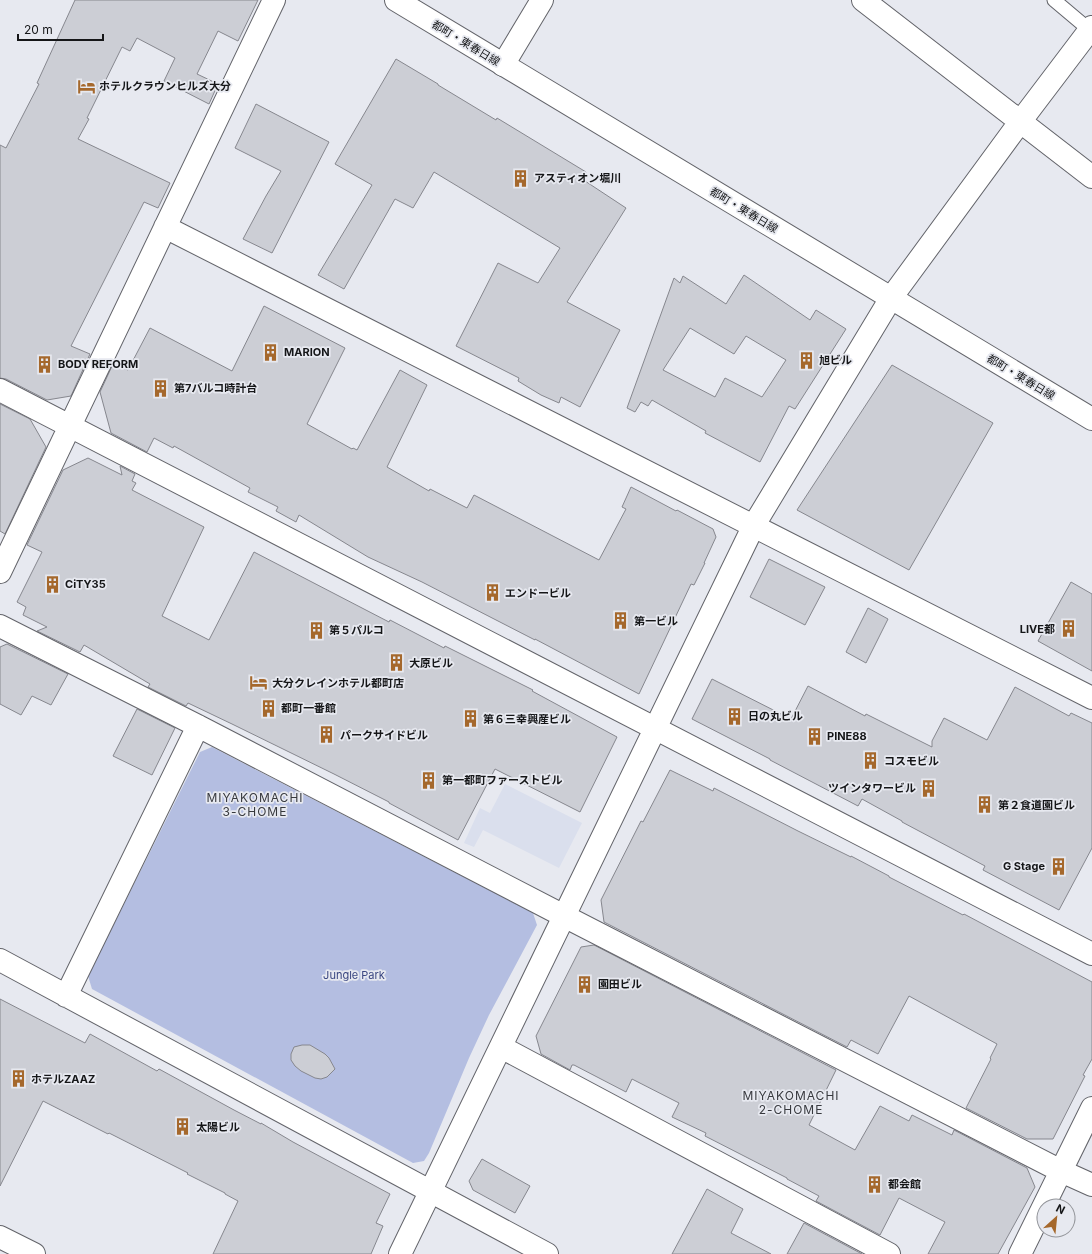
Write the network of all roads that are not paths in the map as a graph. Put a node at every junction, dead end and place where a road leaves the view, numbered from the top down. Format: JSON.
{"nodes":[{"id":1,"x":274,"y":0,"type":"edge"},
{"id":2,"x":396,"y":0,"type":"edge"},
{"id":3,"x":542,"y":0,"type":"edge"},
{"id":4,"x":863,"y":0,"type":"edge"},
{"id":5,"x":1054,"y":0,"type":"edge"},
{"id":6,"x":1091,"y":30,"type":"edge"},
{"id":7,"x":503,"y":65,"type":"junction"},
{"id":8,"x":1020,"y":122,"type":"junction"},
{"id":9,"x":1092,"y":177,"type":"edge"},
{"id":10,"x":165,"y":226,"type":"junction"},
{"id":11,"x":891,"y":298,"type":"junction"},
{"id":12,"x":0,"y":390,"type":"edge"},
{"id":13,"x":1092,"y":419,"type":"edge"},
{"id":14,"x":70,"y":426,"type":"junction"},
{"id":15,"x":754,"y":525,"type":"junction"},
{"id":16,"x":0,"y":572,"type":"edge"},
{"id":17,"x":0,"y":626,"type":"edge"},
{"id":18,"x":1092,"y":698,"type":"edge"},
{"id":19,"x":198,"y":726,"type":"junction"},
{"id":20,"x":655,"y":728,"type":"junction"},
{"id":21,"x":564,"y":916,"type":"junction"},
{"id":22,"x":1092,"y":954,"type":"edge"},
{"id":23,"x":0,"y":960,"type":"edge"},
{"id":24,"x":66,"y":996,"type":"junction"},
{"id":25,"x":501,"y":1047,"type":"junction"},
{"id":26,"x":1092,"y":1108,"type":"edge"},
{"id":27,"x":1061,"y":1171,"type":"junction"},
{"id":28,"x":1092,"y":1185,"type":"edge"},
{"id":29,"x":431,"y":1191,"type":"junction"},
{"id":30,"x":0,"y":1237,"type":"edge"},
{"id":31,"x":34,"y":1254,"type":"edge"},
{"id":32,"x":400,"y":1254,"type":"edge"},
{"id":33,"x":547,"y":1254,"type":"edge"},
{"id":34,"x":889,"y":1254,"type":"edge"},
{"id":35,"x":1020,"y":1254,"type":"edge"}],
"edges":[{"from":1,"to":10,"type":"street"},
{"from":2,"to":7,"type":"street","name":"都町・東春日線"},
{"from":3,"to":7,"type":"street"},
{"from":4,"to":8,"type":"street"},
{"from":5,"to":6,"type":"lane"},
{"from":6,"to":8,"type":"street"},
{"from":7,"to":11,"type":"street","name":"都町・東春日線"},
{"from":8,"to":9,"type":"street"},
{"from":8,"to":11,"type":"street"},
{"from":10,"to":14,"type":"street"},
{"from":10,"to":15,"type":"street"},
{"from":11,"to":13,"type":"street","name":"都町・東春日線"},
{"from":11,"to":15,"type":"street"},
{"from":12,"to":14,"type":"street"},
{"from":14,"to":16,"type":"street"},
{"from":14,"to":20,"type":"street"},
{"from":15,"to":18,"type":"street"},
{"from":15,"to":20,"type":"street"},
{"from":17,"to":19,"type":"street"},
{"from":19,"to":21,"type":"street"},
{"from":19,"to":24,"type":"street"},
{"from":20,"to":21,"type":"street"},
{"from":20,"to":22,"type":"street"},
{"from":21,"to":25,"type":"street"},
{"from":21,"to":27,"type":"street"},
{"from":23,"to":24,"type":"street"},
{"from":24,"to":29,"type":"street"},
{"from":25,"to":29,"type":"street"},
{"from":25,"to":34,"type":"street"},
{"from":26,"to":27,"type":"street"},
{"from":27,"to":28,"type":"street"},
{"from":27,"to":35,"type":"street"},
{"from":29,"to":32,"type":"street"},
{"from":29,"to":33,"type":"street"},
{"from":30,"to":31,"type":"street"}]}
